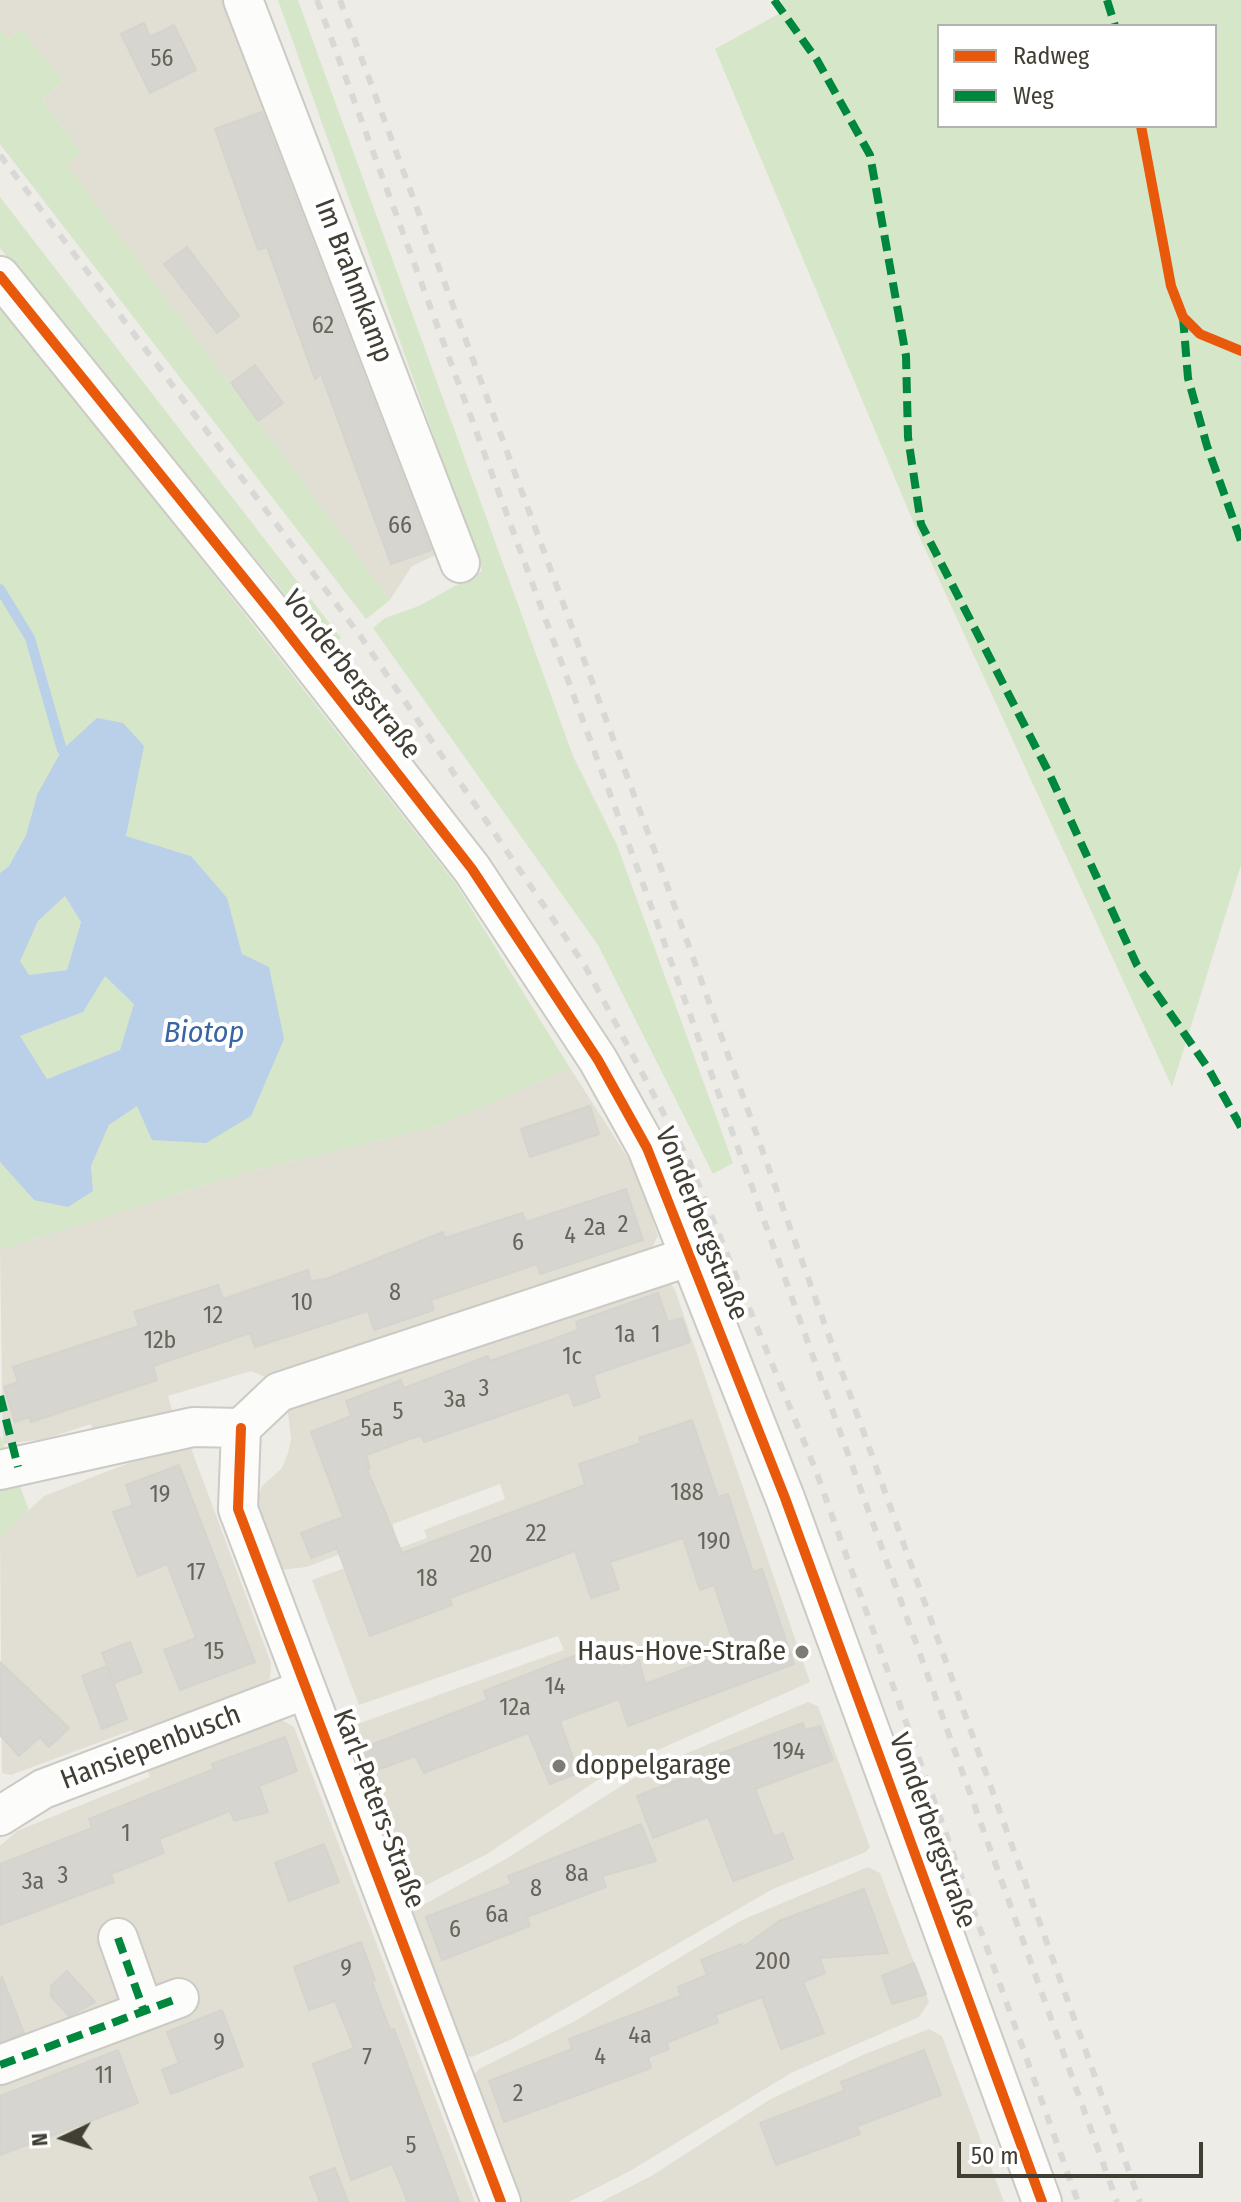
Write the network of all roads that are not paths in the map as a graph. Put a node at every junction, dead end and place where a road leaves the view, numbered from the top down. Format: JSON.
{"nodes":[{"id":1,"x":243,"y":0,"type":"edge"},
{"id":2,"x":0,"y":276,"type":"edge"},
{"id":3,"x":460,"y":563,"type":"dead end"},
{"id":4,"x":691,"y":1256,"type":"junction"},
{"id":5,"x":241,"y":1428,"type":"junction"},
{"id":6,"x":0,"y":1470,"type":"edge"},
{"id":7,"x":306,"y":1689,"type":"junction"},
{"id":8,"x":0,"y":1816,"type":"edge"},
{"id":9,"x":118,"y":1938,"type":"dead end"},
{"id":10,"x":0,"y":2065,"type":"edge"},
{"id":11,"x":501,"y":2202,"type":"edge"},
{"id":12,"x":1042,"y":2202,"type":"edge"}],
"edges":[{"from":1,"to":3,"type":"street","name":"Im Brahmkamp"},
{"from":2,"to":4,"type":"street","name":"Vonderbergstraße"},
{"from":4,"to":5,"type":"street"},
{"from":4,"to":12,"type":"street","name":"Vonderbergstraße"},
{"from":5,"to":6,"type":"street"},
{"from":5,"to":7,"type":"street","name":"Karl-Peters-Straße"},
{"from":7,"to":8,"type":"street","name":"Hansiepenbusch"},
{"from":7,"to":11,"type":"street","name":"Karl-Peters-Straße"},
{"from":9,"to":10,"type":"street"}]}
